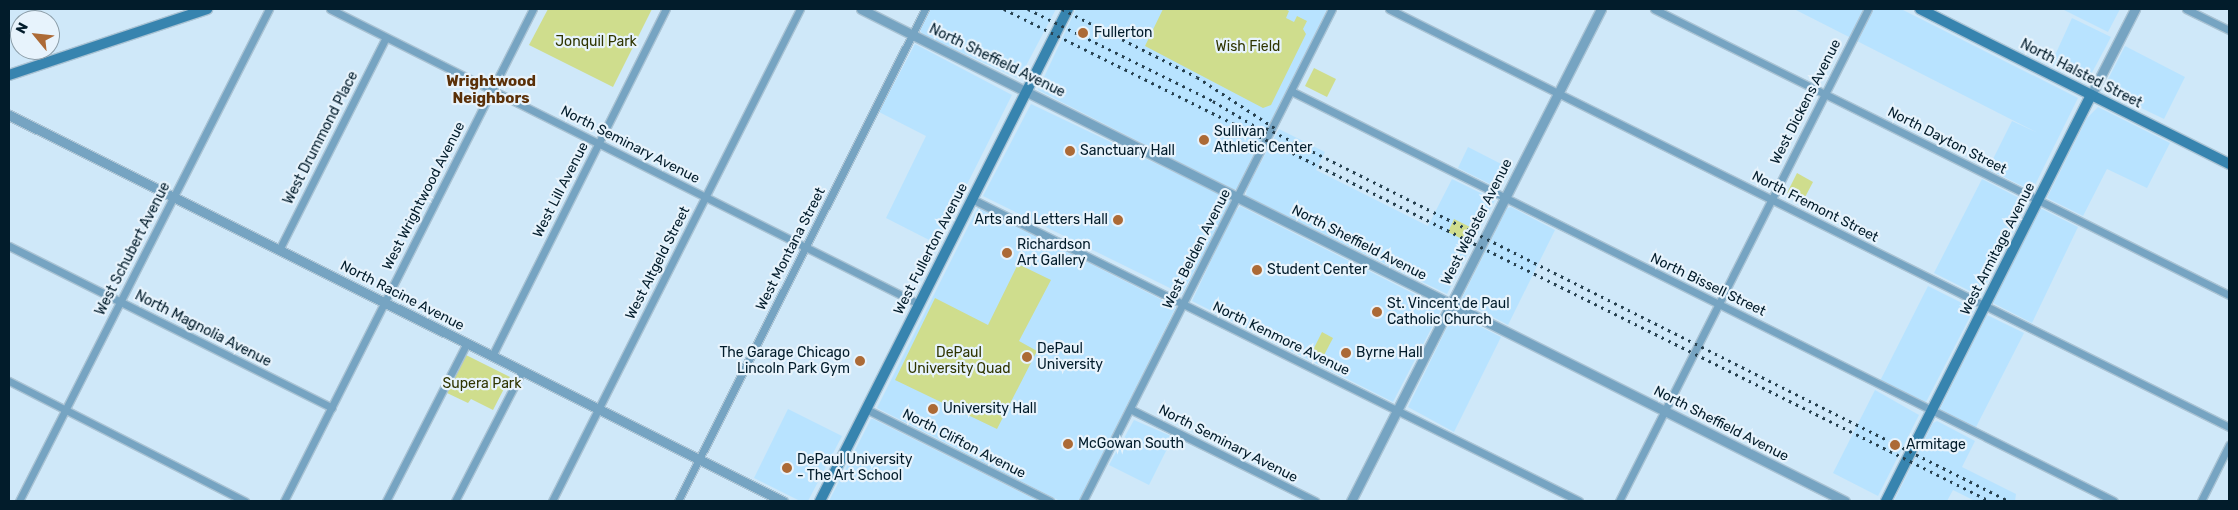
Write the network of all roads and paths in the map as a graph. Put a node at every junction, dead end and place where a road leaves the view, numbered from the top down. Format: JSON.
{"nodes":[{"id":1,"x":207,"y":9,"type":"edge"},
{"id":2,"x":269,"y":9,"type":"edge"},
{"id":3,"x":330,"y":9,"type":"edge"},
{"id":4,"x":533,"y":9,"type":"edge"},
{"id":5,"x":666,"y":9,"type":"edge"},
{"id":6,"x":800,"y":9,"type":"edge"},
{"id":7,"x":861,"y":9,"type":"edge"},
{"id":8,"x":925,"y":9,"type":"edge"},
{"id":9,"x":1068,"y":9,"type":"edge"},
{"id":10,"x":1332,"y":9,"type":"edge"},
{"id":11,"x":1389,"y":9,"type":"edge"},
{"id":12,"x":1601,"y":9,"type":"edge"},
{"id":13,"x":1654,"y":9,"type":"edge"},
{"id":14,"x":1868,"y":9,"type":"edge"},
{"id":15,"x":1920,"y":9,"type":"edge"},
{"id":16,"x":2135,"y":9,"type":"edge"},
{"id":17,"x":2186,"y":9,"type":"edge"},
{"id":18,"x":2229,"y":30,"type":"edge"},
{"id":19,"x":912,"y":34,"type":"junction"},
{"id":20,"x":386,"y":37,"type":"junction"},
{"id":21,"x":9,"y":75,"type":"edge"},
{"id":22,"x":492,"y":90,"type":"junction"},
{"id":23,"x":1026,"y":91,"type":"junction"},
{"id":24,"x":1291,"y":91,"type":"junction"},
{"id":25,"x":1558,"y":93,"type":"junction"},
{"id":26,"x":1825,"y":94,"type":"junction"},
{"id":27,"x":2092,"y":95,"type":"junction"},
{"id":28,"x":9,"y":114,"type":"edge"},
{"id":29,"x":598,"y":143,"type":"junction"},
{"id":30,"x":2229,"y":164,"type":"edge"},
{"id":31,"x":174,"y":197,"type":"junction"},
{"id":32,"x":705,"y":197,"type":"junction"},
{"id":33,"x":1237,"y":197,"type":"junction"},
{"id":34,"x":972,"y":198,"type":"junction"},
{"id":35,"x":1505,"y":198,"type":"junction"},
{"id":36,"x":1771,"y":199,"type":"junction"},
{"id":37,"x":2038,"y":200,"type":"junction"},
{"id":38,"x":9,"y":246,"type":"edge"},
{"id":39,"x":806,"y":247,"type":"junction"},
{"id":40,"x":279,"y":250,"type":"junction"},
{"id":41,"x":2229,"y":295,"type":"edge"},
{"id":42,"x":120,"y":302,"type":"junction"},
{"id":43,"x":385,"y":302,"type":"junction"},
{"id":44,"x":919,"y":304,"type":"junction"},
{"id":45,"x":1183,"y":304,"type":"junction"},
{"id":46,"x":1451,"y":304,"type":"junction"},
{"id":47,"x":1718,"y":304,"type":"junction"},
{"id":48,"x":1985,"y":306,"type":"junction"},
{"id":49,"x":467,"y":343,"type":"junction"},
{"id":50,"x":492,"y":356,"type":"junction"},
{"id":51,"x":522,"y":371,"type":"junction"},
{"id":52,"x":9,"y":381,"type":"edge"},
{"id":53,"x":332,"y":408,"type":"junction"},
{"id":54,"x":598,"y":409,"type":"junction"},
{"id":55,"x":866,"y":409,"type":"junction"},
{"id":56,"x":1130,"y":409,"type":"junction"},
{"id":57,"x":65,"y":410,"type":"junction"},
{"id":58,"x":1397,"y":410,"type":"junction"},
{"id":59,"x":1932,"y":410,"type":"junction"},
{"id":60,"x":1664,"y":411,"type":"junction"},
{"id":61,"x":2229,"y":428,"type":"edge"},
{"id":62,"x":2229,"y":445,"type":"edge"},
{"id":63,"x":700,"y":460,"type":"junction"},
{"id":64,"x":19,"y":501,"type":"edge"},
{"id":65,"x":245,"y":501,"type":"edge"},
{"id":66,"x":284,"y":501,"type":"edge"},
{"id":67,"x":386,"y":501,"type":"edge"},
{"id":68,"x":455,"y":501,"type":"edge"},
{"id":69,"x":552,"y":501,"type":"edge"},
{"id":70,"x":678,"y":501,"type":"edge"},
{"id":71,"x":783,"y":501,"type":"edge"},
{"id":72,"x":820,"y":501,"type":"edge"},
{"id":73,"x":1050,"y":501,"type":"edge"},
{"id":74,"x":1084,"y":501,"type":"edge"},
{"id":75,"x":1315,"y":501,"type":"edge"},
{"id":76,"x":1351,"y":501,"type":"edge"},
{"id":77,"x":1579,"y":501,"type":"edge"},
{"id":78,"x":1619,"y":501,"type":"edge"},
{"id":79,"x":1845,"y":501,"type":"edge"},
{"id":80,"x":1886,"y":501,"type":"edge"},
{"id":81,"x":2114,"y":501,"type":"edge"},
{"id":82,"x":2201,"y":501,"type":"edge"}],
"edges":[{"from":1,"to":21,"type":"main road"},
{"from":2,"to":31,"type":"street","name":"West Schubert Avenue"},
{"from":3,"to":20,"type":"street","name":"North Seminary Avenue"},
{"from":4,"to":22,"type":"street","name":"West Wrightwood Avenue"},
{"from":5,"to":29,"type":"street","name":"West Lill Avenue"},
{"from":6,"to":32,"type":"street","name":"West Altgeld Street"},
{"from":7,"to":19,"type":"street","name":"North Sheffield Avenue"},
{"from":8,"to":19,"type":"street","name":"West Montana Street"},
{"from":9,"to":23,"type":"main road","name":"West Fullerton Avenue"},
{"from":10,"to":24,"type":"street","name":"West Belden Avenue"},
{"from":11,"to":25,"type":"street","name":"North Fremont Street"},
{"from":12,"to":25,"type":"street","name":"West Webster Avenue"},
{"from":13,"to":26,"type":"street","name":"North Dayton Street"},
{"from":14,"to":26,"type":"street","name":"West Dickens Avenue"},
{"from":15,"to":27,"type":"main road","name":"North Halsted Street"},
{"from":16,"to":27,"type":"street","name":"West Armitage Avenue"},
{"from":17,"to":18,"type":"street"},
{"from":19,"to":23,"type":"street","name":"North Sheffield Avenue"},
{"from":19,"to":39,"type":"street","name":"West Montana Street"},
{"from":20,"to":22,"type":"street","name":"North Seminary Avenue"},
{"from":20,"to":40,"type":"street","name":"West Drummond Place"},
{"from":22,"to":29,"type":"street","name":"North Seminary Avenue"},
{"from":22,"to":43,"type":"street","name":"West Wrightwood Avenue"},
{"from":23,"to":33,"type":"street","name":"North Sheffield Avenue"},
{"from":23,"to":34,"type":"main road","name":"West Fullerton Avenue"},
{"from":24,"to":33,"type":"street","name":"West Belden Avenue"},
{"from":24,"to":35,"type":"street","name":"North Bissell Street"},
{"from":25,"to":35,"type":"street","name":"West Webster Avenue"},
{"from":25,"to":36,"type":"street","name":"North Fremont Street"},
{"from":26,"to":36,"type":"street","name":"West Dickens Avenue"},
{"from":26,"to":37,"type":"street","name":"North Dayton Street"},
{"from":27,"to":30,"type":"main road","name":"North Halsted Street"},
{"from":27,"to":37,"type":"main road","name":"West Armitage Avenue"},
{"from":28,"to":31,"type":"street","name":"North Racine Avenue"},
{"from":29,"to":32,"type":"street","name":"North Seminary Avenue"},
{"from":29,"to":50,"type":"street","name":"West Lill Avenue"},
{"from":31,"to":40,"type":"street","name":"North Racine Avenue"},
{"from":31,"to":42,"type":"street","name":"West Schubert Avenue"},
{"from":32,"to":39,"type":"street","name":"North Seminary Avenue"},
{"from":32,"to":54,"type":"street","name":"West Altgeld Street"},
{"from":33,"to":45,"type":"street","name":"West Belden Avenue"},
{"from":33,"to":46,"type":"street","name":"North Sheffield Avenue"},
{"from":34,"to":44,"type":"main road","name":"West Fullerton Avenue"},
{"from":34,"to":45,"type":"street","name":"North Kenmore Avenue"},
{"from":35,"to":46,"type":"street","name":"West Webster Avenue"},
{"from":35,"to":47,"type":"street","name":"North Bissell Street"},
{"from":36,"to":47,"type":"street","name":"West Dickens Avenue"},
{"from":36,"to":48,"type":"street","name":"North Fremont Street"},
{"from":37,"to":41,"type":"street","name":"North Dayton Street"},
{"from":37,"to":48,"type":"main road","name":"West Armitage Avenue"},
{"from":38,"to":42,"type":"street","name":"North Magnolia Avenue"},
{"from":39,"to":44,"type":"street","name":"North Seminary Avenue"},
{"from":39,"to":63,"type":"street","name":"West Montana Street"},
{"from":40,"to":43,"type":"street","name":"North Racine Avenue"},
{"from":42,"to":53,"type":"street","name":"North Magnolia Avenue"},
{"from":42,"to":57,"type":"street","name":"West Schubert Avenue"},
{"from":43,"to":49,"type":"street","name":"North Racine Avenue"},
{"from":43,"to":53,"type":"street","name":"West Wrightwood Avenue"},
{"from":44,"to":55,"type":"main road","name":"West Fullerton Avenue"},
{"from":45,"to":56,"type":"street","name":"West Belden Avenue"},
{"from":45,"to":58,"type":"street","name":"North Kenmore Avenue"},
{"from":46,"to":58,"type":"street","name":"West Webster Avenue"},
{"from":46,"to":60,"type":"street","name":"North Sheffield Avenue"},
{"from":47,"to":59,"type":"street","name":"North Bissell Street"},
{"from":47,"to":60,"type":"street","name":"West Dickens Avenue"},
{"from":48,"to":59,"type":"main road","name":"West Armitage Avenue"},
{"from":48,"to":61,"type":"street","name":"North Fremont Street"},
{"from":49,"to":50,"type":"street","name":"North Racine Avenue"},
{"from":49,"to":67,"type":"street"},
{"from":50,"to":51,"type":"street","name":"North Racine Avenue"},
{"from":51,"to":54,"type":"street","name":"North Racine Avenue"},
{"from":51,"to":68,"type":"street"},
{"from":52,"to":57,"type":"street"},
{"from":53,"to":66,"type":"street","name":"West Wrightwood Avenue"},
{"from":54,"to":63,"type":"street","name":"North Racine Avenue"},
{"from":54,"to":69,"type":"street","name":"West Altgeld Street"},
{"from":55,"to":72,"type":"main road","name":"West Fullerton Avenue"},
{"from":55,"to":73,"type":"street","name":"North Clifton Avenue"},
{"from":56,"to":74,"type":"street","name":"West Belden Avenue"},
{"from":56,"to":75,"type":"street","name":"North Seminary Avenue"},
{"from":57,"to":64,"type":"street","name":"West Schubert Avenue"},
{"from":57,"to":65,"type":"street"},
{"from":58,"to":76,"type":"street","name":"West Webster Avenue"},
{"from":58,"to":77,"type":"street","name":"North Kenmore Avenue"},
{"from":59,"to":80,"type":"main road","name":"West Armitage Avenue"},
{"from":59,"to":81,"type":"street","name":"North Bissell Street"},
{"from":60,"to":78,"type":"street","name":"West Dickens Avenue"},
{"from":60,"to":79,"type":"street","name":"North Sheffield Avenue"},
{"from":62,"to":82,"type":"street"},
{"from":63,"to":70,"type":"street","name":"West Montana Street"},
{"from":63,"to":71,"type":"street","name":"North Racine Avenue"}]}
